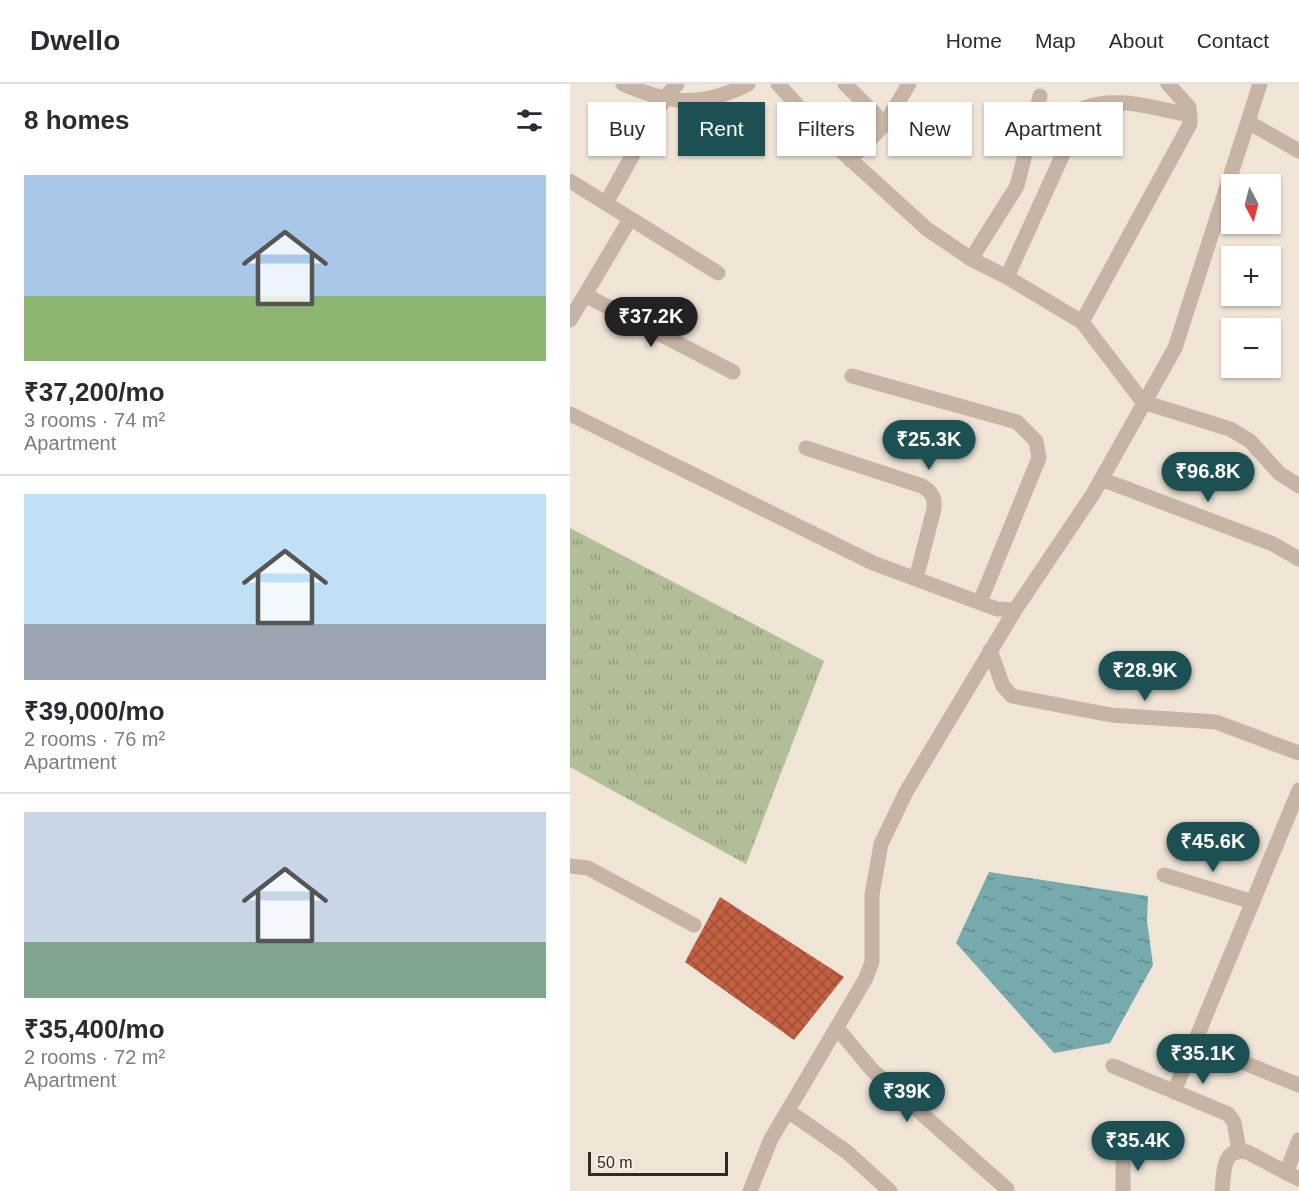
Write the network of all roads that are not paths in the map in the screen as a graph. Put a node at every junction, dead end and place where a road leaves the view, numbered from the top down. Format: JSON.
{"nodes":[{"id":1,"x":623,"y":84,"type":"edge"},
{"id":2,"x":677,"y":84,"type":"edge"},
{"id":3,"x":748,"y":84,"type":"edge"},
{"id":4,"x":778,"y":84,"type":"edge"},
{"id":5,"x":845,"y":84,"type":"edge"},
{"id":6,"x":909,"y":84,"type":"edge"},
{"id":7,"x":1168,"y":84,"type":"edge"},
{"id":8,"x":1260,"y":84,"type":"edge"},
{"id":9,"x":1040,"y":96,"type":"dead end"},
{"id":10,"x":664,"y":99,"type":"junction"},
{"id":11,"x":1190,"y":115,"type":"junction"},
{"id":12,"x":1248,"y":122,"type":"junction"},
{"id":13,"x":885,"y":124,"type":"junction"},
{"id":14,"x":1299,"y":151,"type":"edge"},
{"id":15,"x":850,"y":160,"type":"junction"},
{"id":16,"x":570,"y":181,"type":"edge"},
{"id":17,"x":606,"y":203,"type":"junction"},
{"id":18,"x":630,"y":219,"type":"junction"},
{"id":19,"x":971,"y":259,"type":"junction"},
{"id":20,"x":718,"y":273,"type":"dead end"},
{"id":21,"x":1007,"y":277,"type":"junction"},
{"id":22,"x":585,"y":295,"type":"junction"},
{"id":23,"x":570,"y":320,"type":"edge"},
{"id":24,"x":1082,"y":322,"type":"junction"},
{"id":25,"x":733,"y":372,"type":"dead end"},
{"id":26,"x":852,"y":376,"type":"dead end"},
{"id":27,"x":1143,"y":402,"type":"junction"},
{"id":28,"x":570,"y":414,"type":"edge"},
{"id":29,"x":806,"y":448,"type":"dead end"},
{"id":30,"x":1101,"y":479,"type":"junction"},
{"id":31,"x":1299,"y":486,"type":"edge"},
{"id":32,"x":1299,"y":559,"type":"edge"},
{"id":33,"x":916,"y":579,"type":"junction"},
{"id":34,"x":980,"y":602,"type":"junction"},
{"id":35,"x":1015,"y":610,"type":"junction"},
{"id":36,"x":990,"y":650,"type":"junction"},
{"id":37,"x":1299,"y":753,"type":"edge"},
{"id":38,"x":1299,"y":790,"type":"edge"},
{"id":39,"x":570,"y":866,"type":"edge"},
{"id":40,"x":1164,"y":875,"type":"dead end"},
{"id":41,"x":1253,"y":902,"type":"junction"},
{"id":42,"x":694,"y":925,"type":"dead end"},
{"id":43,"x":837,"y":1028,"type":"junction"},
{"id":44,"x":1195,"y":1043,"type":"junction"},
{"id":45,"x":1113,"y":1066,"type":"dead end"},
{"id":46,"x":1299,"y":1085,"type":"edge"},
{"id":47,"x":1174,"y":1092,"type":"junction"},
{"id":48,"x":788,"y":1111,"type":"junction"},
{"id":49,"x":1299,"y":1140,"type":"edge"},
{"id":50,"x":1239,"y":1150,"type":"junction"},
{"id":51,"x":1123,"y":1153,"type":"dead end"},
{"id":52,"x":1293,"y":1176,"type":"edge"},
{"id":53,"x":1007,"y":1190,"type":"dead end"},
{"id":54,"x":750,"y":1191,"type":"edge"},
{"id":55,"x":890,"y":1191,"type":"edge"},
{"id":56,"x":1123,"y":1191,"type":"edge"},
{"id":57,"x":1222,"y":1191,"type":"edge"}],
"edges":[{"from":1,"to":10,"type":"street"},
{"from":2,"to":10,"type":"street"},
{"from":3,"to":10,"type":"street"},
{"from":4,"to":15,"type":"street"},
{"from":5,"to":13,"type":"street"},
{"from":6,"to":13,"type":"street"},
{"from":7,"to":11,"type":"street"},
{"from":8,"to":12,"type":"street"},
{"from":9,"to":19,"type":"street"},
{"from":10,"to":17,"type":"street"},
{"from":11,"to":21,"type":"street"},
{"from":11,"to":24,"type":"street"},
{"from":12,"to":14,"type":"street"},
{"from":12,"to":27,"type":"street"},
{"from":13,"to":15,"type":"street"},
{"from":15,"to":19,"type":"street"},
{"from":16,"to":17,"type":"street"},
{"from":17,"to":18,"type":"street"},
{"from":18,"to":20,"type":"street"},
{"from":18,"to":22,"type":"street"},
{"from":19,"to":21,"type":"street"},
{"from":21,"to":24,"type":"street"},
{"from":22,"to":23,"type":"street"},
{"from":22,"to":25,"type":"street"},
{"from":24,"to":27,"type":"street"},
{"from":26,"to":34,"type":"street"},
{"from":27,"to":30,"type":"street"},
{"from":27,"to":31,"type":"street"},
{"from":28,"to":33,"type":"street"},
{"from":29,"to":33,"type":"street"},
{"from":30,"to":32,"type":"street"},
{"from":30,"to":35,"type":"street"},
{"from":33,"to":34,"type":"street"},
{"from":34,"to":35,"type":"street"},
{"from":35,"to":36,"type":"street"},
{"from":36,"to":37,"type":"street"},
{"from":36,"to":43,"type":"street"},
{"from":38,"to":41,"type":"street"},
{"from":39,"to":42,"type":"street"},
{"from":40,"to":41,"type":"street"},
{"from":41,"to":44,"type":"street"},
{"from":43,"to":48,"type":"street"},
{"from":43,"to":53,"type":"street"},
{"from":44,"to":46,"type":"street"},
{"from":44,"to":47,"type":"street"},
{"from":45,"to":47,"type":"street"},
{"from":47,"to":50,"type":"street"},
{"from":48,"to":54,"type":"street"},
{"from":48,"to":55,"type":"street"},
{"from":49,"to":52,"type":"street"},
{"from":50,"to":52,"type":"street"},
{"from":50,"to":57,"type":"street"},
{"from":51,"to":56,"type":"street"}]}
